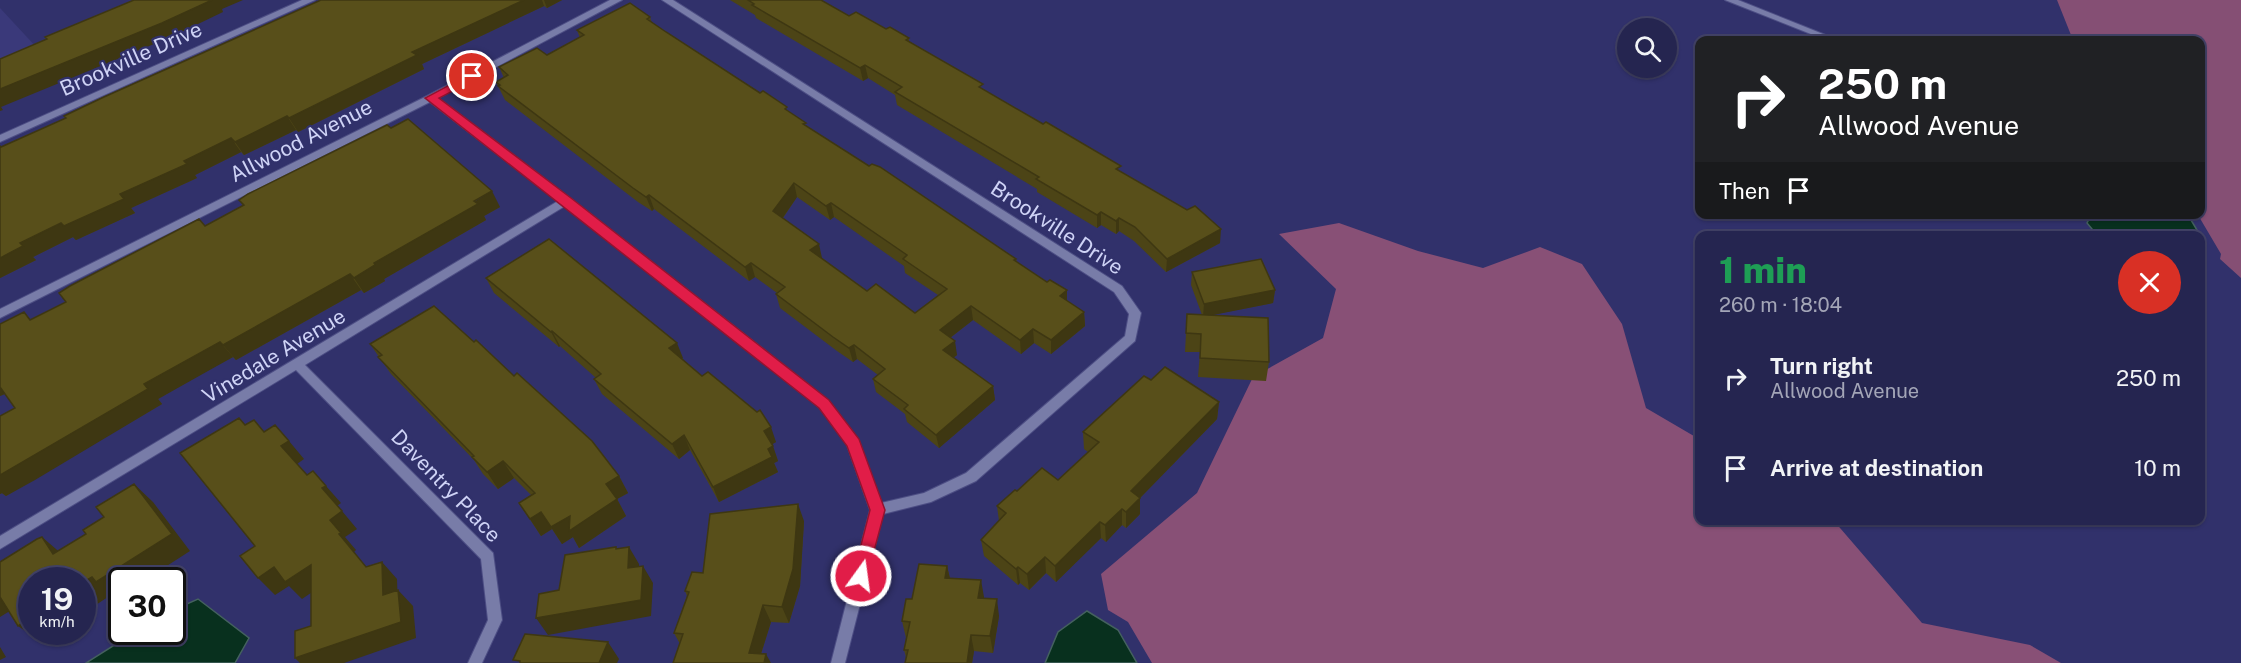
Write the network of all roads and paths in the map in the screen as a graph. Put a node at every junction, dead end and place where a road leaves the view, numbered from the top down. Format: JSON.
{"nodes":[{"id":1,"x":310,"y":0,"type":"edge"},
{"id":2,"x":617,"y":0,"type":"edge"},
{"id":3,"x":667,"y":0,"type":"edge"},
{"id":4,"x":1730,"y":0,"type":"edge"},
{"id":5,"x":1823,"y":36,"type":"edge"},
{"id":6,"x":431,"y":98,"type":"junction"},
{"id":7,"x":0,"y":139,"type":"edge"},
{"id":8,"x":566,"y":201,"type":"junction"},
{"id":9,"x":0,"y":314,"type":"edge"},
{"id":10,"x":298,"y":365,"type":"junction"},
{"id":11,"x":878,"y":510,"type":"junction"},
{"id":12,"x":0,"y":543,"type":"edge"},
{"id":13,"x":475,"y":663,"type":"edge"},
{"id":14,"x":838,"y":663,"type":"edge"}],
"edges":[{"from":1,"to":7,"type":"street","name":"Brookville Drive"},
{"from":2,"to":6,"type":"street","name":"Allwood Avenue"},
{"from":3,"to":11,"type":"street","name":"Brookville Drive"},
{"from":4,"to":5,"type":"street"},
{"from":6,"to":8,"type":"street"},
{"from":6,"to":9,"type":"street","name":"Allwood Avenue"},
{"from":8,"to":10,"type":"street","name":"Vinedale Avenue"},
{"from":8,"to":11,"type":"street"},
{"from":10,"to":12,"type":"street","name":"Vinedale Avenue"},
{"from":10,"to":13,"type":"street","name":"Daventry Place"},
{"from":11,"to":14,"type":"street"}]}
